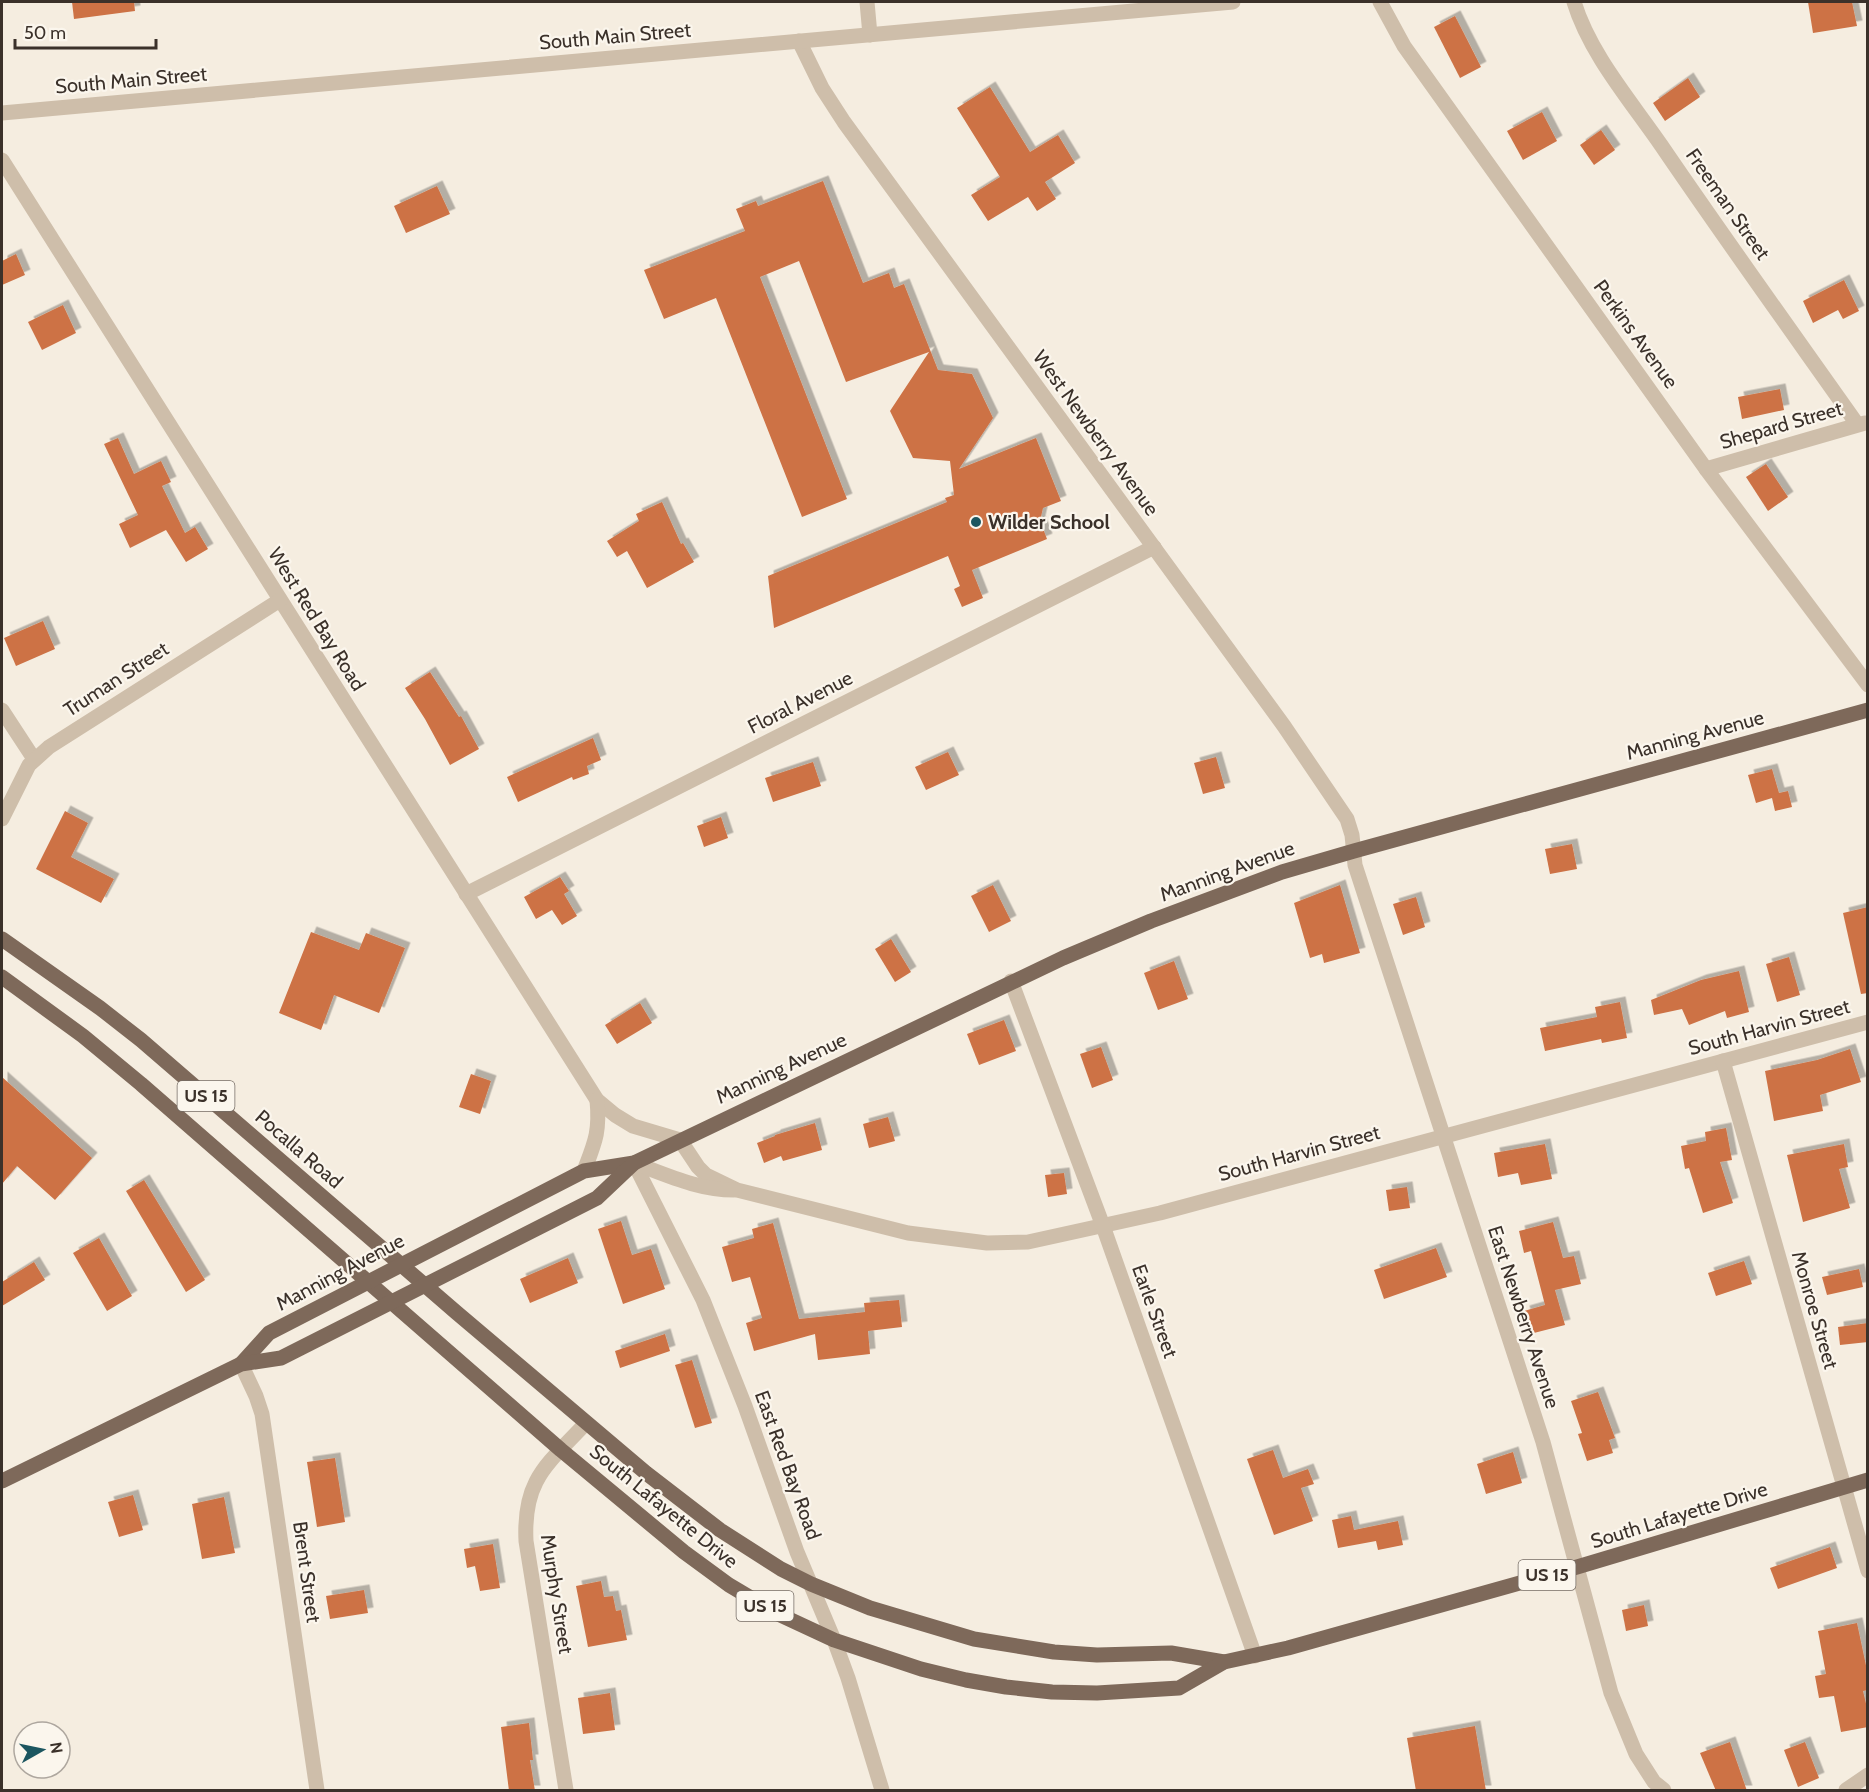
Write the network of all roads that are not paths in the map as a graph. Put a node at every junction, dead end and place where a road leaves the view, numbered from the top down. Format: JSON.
{"nodes":[{"id":1,"x":867,"y":2,"type":"edge"},
{"id":2,"x":1233,"y":2,"type":"edge"},
{"id":3,"x":1380,"y":2,"type":"edge"},
{"id":4,"x":1574,"y":2,"type":"edge"},
{"id":5,"x":870,"y":35,"type":"junction"},
{"id":6,"x":799,"y":42,"type":"junction"},
{"id":7,"x":2,"y":113,"type":"edge"},
{"id":8,"x":2,"y":160,"type":"edge"},
{"id":9,"x":1862,"y":423,"type":"edge"},
{"id":10,"x":1706,"y":469,"type":"junction"},
{"id":11,"x":1154,"y":548,"type":"junction"},
{"id":12,"x":280,"y":600,"type":"junction"},
{"id":13,"x":1868,"y":685,"type":"edge"},
{"id":14,"x":2,"y":710,"type":"edge"},
{"id":15,"x":1868,"y":710,"type":"edge"},
{"id":16,"x":34,"y":759,"type":"junction"},
{"id":17,"x":2,"y":819,"type":"edge"},
{"id":18,"x":1354,"y":851,"type":"junction"},
{"id":19,"x":466,"y":894,"type":"junction"},
{"id":20,"x":2,"y":939,"type":"edge"},
{"id":21,"x":2,"y":977,"type":"edge"},
{"id":22,"x":1011,"y":981,"type":"junction"},
{"id":23,"x":1868,"y":1022,"type":"edge"},
{"id":24,"x":1723,"y":1061,"type":"junction"},
{"id":25,"x":597,"y":1100,"type":"junction"},
{"id":26,"x":1443,"y":1136,"type":"junction"},
{"id":27,"x":680,"y":1140,"type":"junction"},
{"id":28,"x":634,"y":1163,"type":"junction"},
{"id":29,"x":584,"y":1171,"type":"junction"},
{"id":30,"x":737,"y":1190,"type":"junction"},
{"id":31,"x":1102,"y":1226,"type":"junction"},
{"id":32,"x":400,"y":1264,"type":"junction"},
{"id":33,"x":368,"y":1281,"type":"junction"},
{"id":34,"x":425,"y":1285,"type":"junction"},
{"id":35,"x":392,"y":1302,"type":"junction"},
{"id":36,"x":241,"y":1364,"type":"junction"},
{"id":37,"x":586,"y":1423,"type":"junction"},
{"id":38,"x":561,"y":1450,"type":"junction"},
{"id":39,"x":1868,"y":1480,"type":"edge"},
{"id":40,"x":2,"y":1481,"type":"edge"},
{"id":41,"x":1844,"y":1487,"type":"junction"},
{"id":42,"x":1577,"y":1567,"type":"junction"},
{"id":43,"x":1868,"y":1572,"type":"edge"},
{"id":44,"x":811,"y":1584,"type":"junction"},
{"id":45,"x":834,"y":1640,"type":"junction"},
{"id":46,"x":1255,"y":1656,"type":"junction"},
{"id":47,"x":1224,"y":1662,"type":"junction"},
{"id":48,"x":1868,"y":1775,"type":"edge"},
{"id":49,"x":317,"y":1791,"type":"edge"},
{"id":50,"x":566,"y":1791,"type":"edge"},
{"id":51,"x":882,"y":1791,"type":"edge"},
{"id":52,"x":1664,"y":1791,"type":"edge"},
{"id":53,"x":1846,"y":1791,"type":"edge"}],
"edges":[{"from":1,"to":5,"type":"street"},
{"from":2,"to":5,"type":"street","name":"South Main Street"},
{"from":3,"to":10,"type":"street","name":"Perkins Avenue"},
{"from":4,"to":9,"type":"street","name":"Freeman Street"},
{"from":5,"to":6,"type":"street","name":"South Main Street"},
{"from":6,"to":7,"type":"street","name":"South Main Street"},
{"from":6,"to":11,"type":"street","name":"West Newberry Avenue"},
{"from":8,"to":12,"type":"street","name":"West Red Bay Road"},
{"from":9,"to":10,"type":"street","name":"Shepard Street"},
{"from":10,"to":13,"type":"street","name":"Perkins Avenue"},
{"from":11,"to":18,"type":"street","name":"West Newberry Avenue"},
{"from":11,"to":19,"type":"street","name":"Floral Avenue"},
{"from":12,"to":16,"type":"street","name":"Truman Street"},
{"from":12,"to":19,"type":"street","name":"West Red Bay Road"},
{"from":14,"to":16,"type":"street"},
{"from":15,"to":18,"type":"main road","name":"Manning Avenue"},
{"from":16,"to":17,"type":"street","name":"Truman Street"},
{"from":18,"to":22,"type":"main road","name":"Manning Avenue"},
{"from":18,"to":26,"type":"street","name":"East Newberry Avenue"},
{"from":19,"to":25,"type":"street","name":"West Red Bay Road"},
{"from":20,"to":32,"type":"main road","name":"Pocalla Road","number":"US 15"},
{"from":21,"to":33,"type":"main road","number":"US 15"},
{"from":22,"to":27,"type":"main road","name":"Manning Avenue"},
{"from":22,"to":31,"type":"street","name":"Earle Street"},
{"from":23,"to":24,"type":"street","name":"South Harvin Street"},
{"from":24,"to":26,"type":"street","name":"South Harvin Street"},
{"from":24,"to":41,"type":"street","name":"Monroe Street"},
{"from":25,"to":27,"type":"street","name":"West Red Bay Road"},
{"from":25,"to":29,"type":"street"},
{"from":26,"to":31,"type":"street","name":"South Harvin Street"},
{"from":26,"to":42,"type":"street","name":"East Newberry Avenue"},
{"from":27,"to":28,"type":"main road","name":"Manning Avenue"},
{"from":27,"to":30,"type":"street","name":"South Harvin Street"},
{"from":28,"to":29,"type":"main road","name":"Manning Avenue"},
{"from":28,"to":30,"type":"street","name":"South Harvin Street"},
{"from":28,"to":34,"type":"main road","name":"Manning Avenue"},
{"from":28,"to":44,"type":"street","name":"East Red Bay Road"},
{"from":29,"to":32,"type":"main road","name":"Manning Avenue"},
{"from":30,"to":31,"type":"street","name":"South Harvin Street"},
{"from":31,"to":46,"type":"street","name":"Earle Street"},
{"from":32,"to":33,"type":"main road","name":"Manning Avenue"},
{"from":32,"to":34,"type":"main road","name":"Pocalla Road","number":"US 15"},
{"from":33,"to":35,"type":"main road","name":"South Lafayette Drive","number":"US 15"},
{"from":33,"to":36,"type":"main road","name":"Manning Avenue"},
{"from":34,"to":35,"type":"main road","name":"Manning Avenue"},
{"from":34,"to":37,"type":"main road","name":"South Lafayette Drive","number":"US 15"},
{"from":35,"to":36,"type":"main road","name":"Manning Avenue"},
{"from":35,"to":38,"type":"main road","name":"South Lafayette Drive","number":"US 15"},
{"from":36,"to":40,"type":"main road","name":"Manning Avenue"},
{"from":36,"to":49,"type":"street","name":"Brent Street"},
{"from":37,"to":38,"type":"street","name":"Murphy Street"},
{"from":37,"to":44,"type":"main road","name":"South Lafayette Drive","number":"US 15"},
{"from":38,"to":45,"type":"main road","name":"South Lafayette Drive","number":"US 15"},
{"from":38,"to":50,"type":"street","name":"Murphy Street"},
{"from":39,"to":41,"type":"main road","name":"South Lafayette Drive","number":"US 15"},
{"from":41,"to":42,"type":"main road","name":"South Lafayette Drive","number":"US 15"},
{"from":41,"to":43,"type":"street","name":"Monroe Street"},
{"from":42,"to":46,"type":"main road","name":"South Lafayette Drive","number":"US 15"},
{"from":42,"to":52,"type":"street","name":"East Newberry Avenue"},
{"from":44,"to":45,"type":"street","name":"East Red Bay Road"},
{"from":44,"to":47,"type":"main road","name":"South Lafayette Drive","number":"US 15"},
{"from":45,"to":47,"type":"main road","name":"South Lafayette Drive","number":"US 15"},
{"from":45,"to":51,"type":"street","name":"East Red Bay Road"},
{"from":46,"to":47,"type":"main road","name":"South Lafayette Drive","number":"US 15"},
{"from":48,"to":53,"type":"street"}]}
